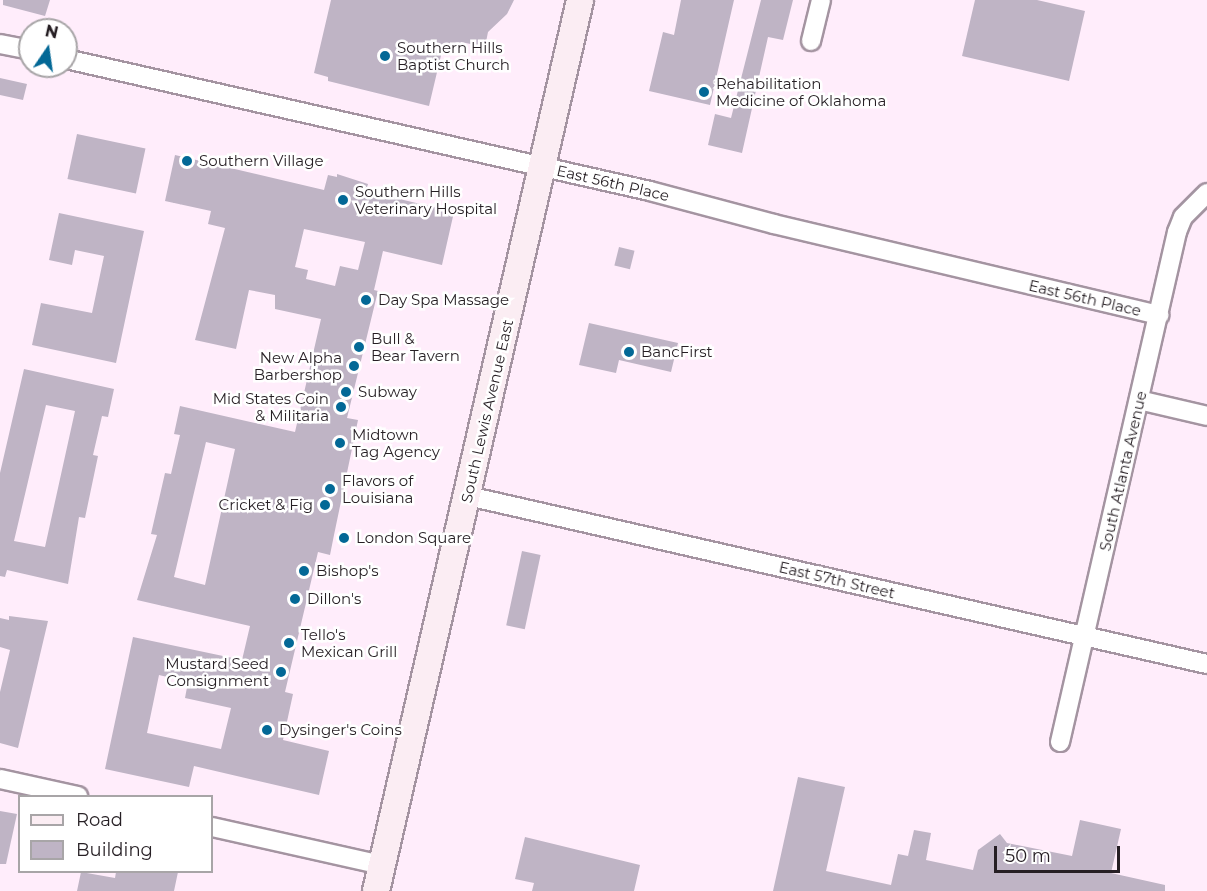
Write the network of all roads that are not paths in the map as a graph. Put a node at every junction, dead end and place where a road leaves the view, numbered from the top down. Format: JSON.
{"nodes":[{"id":1,"x":580,"y":0,"type":"edge"},
{"id":2,"x":821,"y":0,"type":"edge"},
{"id":3,"x":811,"y":41,"type":"dead end"},
{"id":4,"x":0,"y":44,"type":"edge"},
{"id":5,"x":18,"y":48,"type":"edge"},
{"id":6,"x":78,"y":62,"type":"edge"},
{"id":7,"x":543,"y":166,"type":"junction"},
{"id":8,"x":1200,"y":198,"type":"edge"},
{"id":9,"x":1159,"y":315,"type":"junction"},
{"id":10,"x":1139,"y":400,"type":"junction"},
{"id":11,"x":1207,"y":416,"type":"edge"},
{"id":12,"x":468,"y":496,"type":"junction"},
{"id":13,"x":1084,"y":637,"type":"junction"},
{"id":14,"x":1207,"y":664,"type":"edge"},
{"id":15,"x":1060,"y":742,"type":"dead end"},
{"id":16,"x":0,"y":778,"type":"edge"},
{"id":17,"x":74,"y":795,"type":"edge"},
{"id":18,"x":213,"y":827,"type":"edge"},
{"id":19,"x":382,"y":865,"type":"junction"},
{"id":20,"x":376,"y":891,"type":"edge"}],
"edges":[{"from":1,"to":7,"type":"main road","name":"South Lewis Avenue East"},
{"from":2,"to":3,"type":"street"},
{"from":4,"to":5,"type":"street"},
{"from":6,"to":7,"type":"street","name":"East 56th Place"},
{"from":7,"to":9,"type":"street","name":"East 56th Place"},
{"from":7,"to":12,"type":"main road","name":"South Lewis Avenue East"},
{"from":8,"to":9,"type":"street","name":"South Atlanta Avenue"},
{"from":9,"to":10,"type":"street","name":"South Atlanta Avenue"},
{"from":10,"to":11,"type":"street"},
{"from":10,"to":13,"type":"street","name":"South Atlanta Avenue"},
{"from":12,"to":13,"type":"street","name":"East 57th Street"},
{"from":12,"to":19,"type":"main road","name":"South Lewis Avenue East"},
{"from":13,"to":14,"type":"street","name":"East 57th Street"},
{"from":13,"to":15,"type":"street","name":"South Atlanta Avenue"},
{"from":16,"to":17,"type":"street"},
{"from":18,"to":19,"type":"street"},
{"from":19,"to":20,"type":"main road","name":"South Lewis Avenue East"}]}
